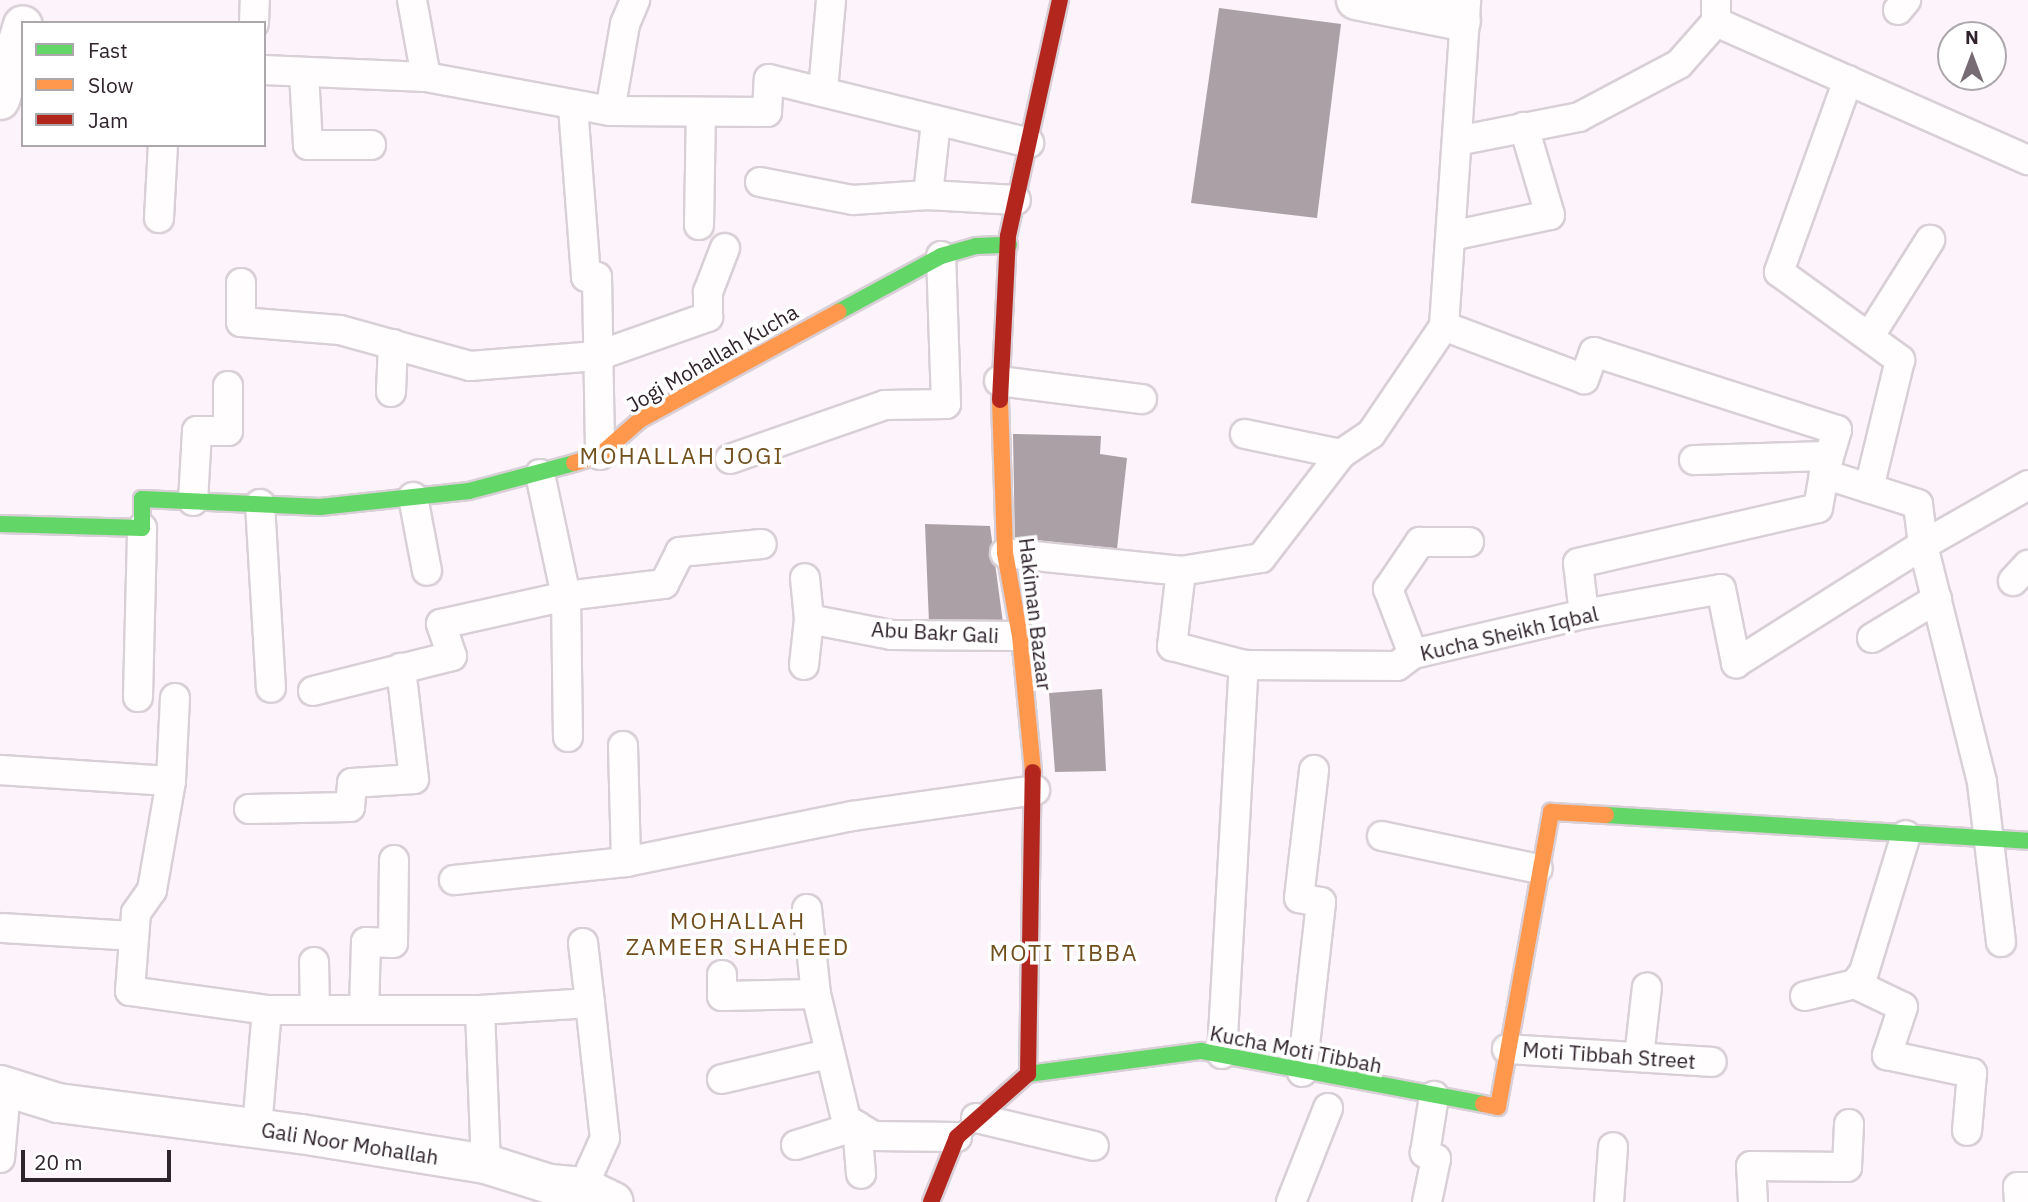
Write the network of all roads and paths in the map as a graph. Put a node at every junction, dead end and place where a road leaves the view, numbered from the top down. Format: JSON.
{"nodes":[{"id":1,"x":34,"y":0,"type":"edge"},
{"id":2,"x":255,"y":0,"type":"edge"},
{"id":3,"x":412,"y":0,"type":"edge"},
{"id":4,"x":635,"y":0,"type":"edge"},
{"id":5,"x":831,"y":0,"type":"edge"},
{"id":6,"x":1060,"y":0,"type":"edge"},
{"id":7,"x":1356,"y":0,"type":"edge"},
{"id":8,"x":1464,"y":11,"type":"edge"},
{"id":9,"x":1716,"y":11,"type":"edge"},
{"id":10,"x":24,"y":21,"type":"edge"},
{"id":11,"x":254,"y":21,"type":"edge"},
{"id":12,"x":21,"y":31,"type":"edge"},
{"id":13,"x":266,"y":70,"type":"edge"},
{"id":14,"x":304,"y":73,"type":"junction"},
{"id":15,"x":426,"y":77,"type":"junction"},
{"id":16,"x":1848,"y":80,"type":"junction"},
{"id":17,"x":823,"y":90,"type":"junction"},
{"id":18,"x":0,"y":100,"type":"edge"},
{"id":19,"x":573,"y":107,"type":"junction"},
{"id":20,"x":610,"y":111,"type":"junction"},
{"id":21,"x":701,"y":112,"type":"junction"},
{"id":22,"x":936,"y":121,"type":"junction"},
{"id":23,"x":1524,"y":127,"type":"junction"},
{"id":24,"x":1457,"y":141,"type":"junction"},
{"id":25,"x":1029,"y":143,"type":"junction"},
{"id":26,"x":371,"y":145,"type":"dead end"},
{"id":27,"x":163,"y":147,"type":"edge"},
{"id":28,"x":2028,"y":160,"type":"edge"},
{"id":29,"x":760,"y":182,"type":"dead end"},
{"id":30,"x":928,"y":195,"type":"junction"},
{"id":31,"x":1016,"y":201,"type":"junction"},
{"id":32,"x":159,"y":218,"type":"dead end"},
{"id":33,"x":699,"y":225,"type":"dead end"},
{"id":34,"x":1451,"y":236,"type":"junction"},
{"id":35,"x":1930,"y":240,"type":"dead end"},
{"id":36,"x":1009,"y":245,"type":"junction"},
{"id":37,"x":725,"y":248,"type":"dead end"},
{"id":38,"x":941,"y":256,"type":"junction"},
{"id":39,"x":241,"y":284,"type":"dead end"},
{"id":40,"x":1444,"y":326,"type":"junction"},
{"id":41,"x":1868,"y":337,"type":"junction"},
{"id":42,"x":393,"y":344,"type":"junction"},
{"id":43,"x":597,"y":356,"type":"junction"},
{"id":44,"x":999,"y":381,"type":"junction"},
{"id":45,"x":228,"y":386,"type":"dead end"},
{"id":46,"x":391,"y":392,"type":"dead end"},
{"id":47,"x":1142,"y":399,"type":"dead end"},
{"id":48,"x":1245,"y":434,"type":"dead end"},
{"id":49,"x":1341,"y":454,"type":"junction"},
{"id":50,"x":600,"y":455,"type":"junction"},
{"id":51,"x":730,"y":459,"type":"dead end"},
{"id":52,"x":1695,"y":460,"type":"dead end"},
{"id":53,"x":1827,"y":465,"type":"junction"},
{"id":54,"x":540,"y":474,"type":"junction"},
{"id":55,"x":2028,"y":485,"type":"edge"},
{"id":56,"x":1869,"y":488,"type":"junction"},
{"id":57,"x":413,"y":497,"type":"junction"},
{"id":58,"x":193,"y":501,"type":"junction"},
{"id":59,"x":260,"y":504,"type":"junction"},
{"id":60,"x":0,"y":524,"type":"edge"},
{"id":61,"x":142,"y":528,"type":"junction"},
{"id":62,"x":1469,"y":542,"type":"dead end"},
{"id":63,"x":762,"y":544,"type":"dead end"},
{"id":64,"x":1923,"y":545,"type":"junction"},
{"id":65,"x":1005,"y":553,"type":"junction"},
{"id":66,"x":427,"y":571,"type":"dead end"},
{"id":67,"x":1181,"y":571,"type":"junction"},
{"id":68,"x":805,"y":578,"type":"dead end"},
{"id":69,"x":566,"y":596,"type":"junction"},
{"id":70,"x":1937,"y":599,"type":"junction"},
{"id":71,"x":1584,"y":614,"type":"junction"},
{"id":72,"x":809,"y":619,"type":"junction"},
{"id":73,"x":1020,"y":636,"type":"junction"},
{"id":74,"x":1872,"y":638,"type":"dead end"},
{"id":75,"x":1413,"y":654,"type":"junction"},
{"id":76,"x":804,"y":665,"type":"dead end"},
{"id":77,"x":1244,"y":665,"type":"junction"},
{"id":78,"x":401,"y":668,"type":"junction"},
{"id":79,"x":271,"y":688,"type":"dead end"},
{"id":80,"x":313,"y":691,"type":"dead end"},
{"id":81,"x":138,"y":697,"type":"dead end"},
{"id":82,"x":175,"y":698,"type":"dead end"},
{"id":83,"x":568,"y":737,"type":"dead end"},
{"id":84,"x":623,"y":746,"type":"dead end"},
{"id":85,"x":1314,"y":770,"type":"dead end"},
{"id":86,"x":0,"y":771,"type":"edge"},
{"id":87,"x":171,"y":781,"type":"junction"},
{"id":88,"x":1035,"y":790,"type":"junction"},
{"id":89,"x":249,"y":809,"type":"dead end"},
{"id":90,"x":1906,"y":835,"type":"junction"},
{"id":91,"x":1382,"y":836,"type":"dead end"},
{"id":92,"x":1986,"y":839,"type":"junction"},
{"id":93,"x":2028,"y":841,"type":"edge"},
{"id":94,"x":394,"y":860,"type":"dead end"},
{"id":95,"x":626,"y":862,"type":"junction"},
{"id":96,"x":1538,"y":869,"type":"junction"},
{"id":97,"x":454,"y":880,"type":"dead end"},
{"id":98,"x":807,"y":909,"type":"dead end"},
{"id":99,"x":3,"y":928,"type":"dead end"},
{"id":100,"x":134,"y":936,"type":"junction"},
{"id":101,"x":2001,"y":942,"type":"dead end"},
{"id":102,"x":583,"y":943,"type":"dead end"},
{"id":103,"x":314,"y":962,"type":"dead end"},
{"id":104,"x":722,"y":975,"type":"dead end"},
{"id":105,"x":1855,"y":984,"type":"junction"},
{"id":106,"x":1647,"y":987,"type":"dead end"},
{"id":107,"x":816,"y":994,"type":"junction"},
{"id":108,"x":1805,"y":996,"type":"dead end"},
{"id":109,"x":590,"y":1003,"type":"junction"},
{"id":110,"x":267,"y":1010,"type":"junction"},
{"id":111,"x":315,"y":1010,"type":"junction"},
{"id":112,"x":364,"y":1010,"type":"junction"},
{"id":113,"x":480,"y":1010,"type":"junction"},
{"id":114,"x":1507,"y":1049,"type":"junction"},
{"id":115,"x":828,"y":1054,"type":"junction"},
{"id":116,"x":1222,"y":1054,"type":"junction"},
{"id":117,"x":1639,"y":1057,"type":"junction"},
{"id":118,"x":1712,"y":1062,"type":"dead end"},
{"id":119,"x":1302,"y":1072,"type":"junction"},
{"id":120,"x":1028,"y":1074,"type":"junction"},
{"id":121,"x":722,"y":1079,"type":"dead end"},
{"id":122,"x":3,"y":1087,"type":"edge"},
{"id":123,"x":1434,"y":1096,"type":"junction"},
{"id":124,"x":1328,"y":1108,"type":"dead end"},
{"id":125,"x":1849,"y":1124,"type":"dead end"},
{"id":126,"x":857,"y":1126,"type":"junction"},
{"id":127,"x":967,"y":1127,"type":"junction"},
{"id":128,"x":257,"y":1128,"type":"junction"},
{"id":129,"x":1967,"y":1131,"type":"dead end"},
{"id":130,"x":796,"y":1145,"type":"dead end"},
{"id":131,"x":1094,"y":1146,"type":"dead end"},
{"id":132,"x":1613,"y":1147,"type":"dead end"},
{"id":133,"x":0,"y":1158,"type":"edge"},
{"id":134,"x":486,"y":1164,"type":"junction"},
{"id":135,"x":861,"y":1174,"type":"dead end"},
{"id":136,"x":2028,"y":1187,"type":"edge"},
{"id":137,"x":598,"y":1195,"type":"edge"},
{"id":138,"x":931,"y":1202,"type":"edge"},
{"id":139,"x":1291,"y":1202,"type":"edge"},
{"id":140,"x":1427,"y":1202,"type":"edge"},
{"id":141,"x":1609,"y":1202,"type":"edge"},
{"id":142,"x":1754,"y":1202,"type":"edge"},
{"id":143,"x":2019,"y":1202,"type":"edge"}],
"edges":[{"from":1,"to":10,"type":"street"},
{"from":2,"to":11,"type":"lane"},
{"from":3,"to":15,"type":"lane"},
{"from":4,"to":20,"type":"lane"},
{"from":5,"to":17,"type":"lane"},
{"from":6,"to":25,"type":"street","name":"Hakiman Bazaar"},
{"from":7,"to":8,"type":"street"},
{"from":8,"to":24,"type":"lane"},
{"from":9,"to":16,"type":"lane"},
{"from":9,"to":23,"type":"lane"},
{"from":12,"to":18,"type":"street"},
{"from":13,"to":14,"type":"lane"},
{"from":14,"to":15,"type":"lane"},
{"from":14,"to":26,"type":"lane"},
{"from":15,"to":19,"type":"lane"},
{"from":16,"to":28,"type":"lane"},
{"from":16,"to":41,"type":"lane"},
{"from":17,"to":21,"type":"lane"},
{"from":17,"to":22,"type":"lane"},
{"from":19,"to":20,"type":"lane"},
{"from":19,"to":43,"type":"lane"},
{"from":20,"to":21,"type":"lane"},
{"from":21,"to":33,"type":"lane"},
{"from":22,"to":25,"type":"lane"},
{"from":22,"to":30,"type":"lane"},
{"from":23,"to":24,"type":"lane"},
{"from":23,"to":34,"type":"lane"},
{"from":24,"to":34,"type":"lane"},
{"from":25,"to":31,"type":"street","name":"Hakiman Bazaar"},
{"from":27,"to":32,"type":"lane"},
{"from":29,"to":30,"type":"lane"},
{"from":30,"to":31,"type":"lane"},
{"from":31,"to":36,"type":"street","name":"Hakiman Bazaar"},
{"from":34,"to":40,"type":"lane"},
{"from":35,"to":41,"type":"lane"},
{"from":36,"to":38,"type":"street","name":"Jogi Mohallah Kucha"},
{"from":36,"to":44,"type":"street","name":"Hakiman Bazaar"},
{"from":37,"to":43,"type":"lane"},
{"from":38,"to":50,"type":"street","name":"Jogi Mohallah Kucha"},
{"from":38,"to":51,"type":"lane"},
{"from":39,"to":42,"type":"lane"},
{"from":40,"to":49,"type":"lane"},
{"from":40,"to":53,"type":"lane"},
{"from":41,"to":56,"type":"lane"},
{"from":42,"to":43,"type":"lane"},
{"from":42,"to":46,"type":"lane"},
{"from":43,"to":50,"type":"lane"},
{"from":44,"to":47,"type":"lane"},
{"from":44,"to":65,"type":"street","name":"Hakiman Bazaar"},
{"from":45,"to":58,"type":"lane"},
{"from":48,"to":49,"type":"lane"},
{"from":49,"to":67,"type":"lane"},
{"from":50,"to":54,"type":"street","name":"Jogi Mohallah Kucha"},
{"from":52,"to":53,"type":"lane"},
{"from":53,"to":56,"type":"lane"},
{"from":53,"to":71,"type":"lane"},
{"from":54,"to":57,"type":"street","name":"Jogi Mohallah Kucha"},
{"from":54,"to":69,"type":"lane"},
{"from":55,"to":64,"type":"lane","name":"Kucha Sheikh Iqbal"},
{"from":56,"to":64,"type":"lane"},
{"from":57,"to":59,"type":"street","name":"Jogi Mohallah Kucha"},
{"from":57,"to":66,"type":"lane"},
{"from":58,"to":59,"type":"street","name":"Jogi Mohallah Kucha"},
{"from":58,"to":61,"type":"street","name":"Jogi Mohallah Kucha"},
{"from":59,"to":79,"type":"lane"},
{"from":60,"to":61,"type":"street"},
{"from":61,"to":81,"type":"lane"},
{"from":62,"to":75,"type":"lane"},
{"from":63,"to":69,"type":"lane"},
{"from":64,"to":70,"type":"lane"},
{"from":64,"to":71,"type":"lane","name":"Kucha Sheikh Iqbal"},
{"from":65,"to":67,"type":"lane"},
{"from":65,"to":73,"type":"street","name":"Hakiman Bazaar"},
{"from":67,"to":77,"type":"lane","name":"Kucha Sheikh Iqbal"},
{"from":68,"to":72,"type":"lane"},
{"from":69,"to":78,"type":"lane"},
{"from":69,"to":83,"type":"lane"},
{"from":70,"to":74,"type":"lane"},
{"from":70,"to":92,"type":"lane"},
{"from":71,"to":75,"type":"lane","name":"Kucha Sheikh Iqbal"},
{"from":72,"to":73,"type":"lane","name":"Abu Bakr Gali"},
{"from":72,"to":76,"type":"lane"},
{"from":73,"to":88,"type":"street","name":"Hakiman Bazaar"},
{"from":75,"to":77,"type":"lane","name":"Kucha Sheikh Iqbal"},
{"from":77,"to":116,"type":"lane"},
{"from":78,"to":80,"type":"lane"},
{"from":78,"to":89,"type":"lane"},
{"from":82,"to":87,"type":"lane"},
{"from":84,"to":95,"type":"lane"},
{"from":85,"to":119,"type":"lane"},
{"from":86,"to":87,"type":"lane"},
{"from":87,"to":100,"type":"lane"},
{"from":88,"to":95,"type":"lane"},
{"from":88,"to":120,"type":"street","name":"Hakiman Bazaar"},
{"from":90,"to":92,"type":"street"},
{"from":90,"to":96,"type":"street"},
{"from":90,"to":105,"type":"lane"},
{"from":91,"to":96,"type":"lane"},
{"from":92,"to":93,"type":"street"},
{"from":92,"to":101,"type":"lane"},
{"from":94,"to":112,"type":"lane"},
{"from":95,"to":97,"type":"lane"},
{"from":96,"to":114,"type":"street"},
{"from":98,"to":107,"type":"lane"},
{"from":99,"to":100,"type":"lane"},
{"from":100,"to":110,"type":"lane"},
{"from":102,"to":109,"type":"lane"},
{"from":103,"to":111,"type":"lane"},
{"from":104,"to":107,"type":"lane"},
{"from":105,"to":108,"type":"lane"},
{"from":105,"to":129,"type":"lane"},
{"from":106,"to":117,"type":"lane"},
{"from":107,"to":115,"type":"lane"},
{"from":109,"to":113,"type":"lane"},
{"from":109,"to":137,"type":"lane"},
{"from":110,"to":111,"type":"lane"},
{"from":110,"to":128,"type":"lane"},
{"from":111,"to":112,"type":"lane"},
{"from":112,"to":113,"type":"lane"},
{"from":113,"to":134,"type":"lane"},
{"from":114,"to":117,"type":"lane","name":"Moti Tibbah Street"},
{"from":114,"to":123,"type":"street","name":"Kucha Moti Tibbah"},
{"from":115,"to":121,"type":"lane"},
{"from":115,"to":126,"type":"lane"},
{"from":116,"to":119,"type":"street","name":"Kucha Moti Tibbah"},
{"from":116,"to":120,"type":"street","name":"Kucha Moti Tibbah"},
{"from":117,"to":118,"type":"lane","name":"Moti Tibbah Street"},
{"from":119,"to":123,"type":"street","name":"Kucha Moti Tibbah"},
{"from":120,"to":127,"type":"street"},
{"from":122,"to":128,"type":"street","name":"Gali Noor Mohallah"},
{"from":122,"to":133,"type":"lane"},
{"from":123,"to":140,"type":"lane"},
{"from":124,"to":139,"type":"lane"},
{"from":125,"to":142,"type":"lane"},
{"from":126,"to":127,"type":"lane"},
{"from":126,"to":130,"type":"lane"},
{"from":126,"to":135,"type":"lane"},
{"from":127,"to":131,"type":"lane"},
{"from":127,"to":138,"type":"street"},
{"from":128,"to":134,"type":"street","name":"Gali Noor Mohallah"},
{"from":132,"to":141,"type":"lane"},
{"from":134,"to":137,"type":"street","name":"Gali Noor Mohallah"},
{"from":136,"to":143,"type":"lane"}]}
